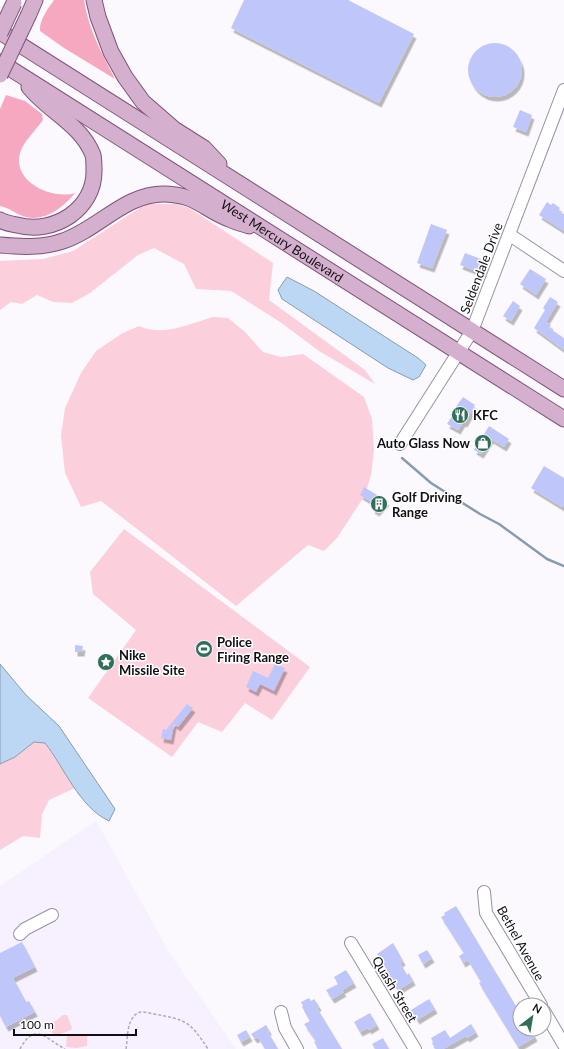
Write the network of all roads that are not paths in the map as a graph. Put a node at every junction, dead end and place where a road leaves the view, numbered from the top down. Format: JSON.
{"nodes":[{"id":1,"x":35,"y":0,"type":"edge"},
{"id":2,"x":94,"y":0,"type":"edge"},
{"id":3,"x":15,"y":2,"type":"edge"},
{"id":4,"x":0,"y":33,"type":"edge"},
{"id":5,"x":0,"y":62,"type":"edge"},
{"id":6,"x":0,"y":75,"type":"edge"},
{"id":7,"x":20,"y":75,"type":"junction"},
{"id":8,"x":564,"y":90,"type":"edge"},
{"id":9,"x":235,"y":181,"type":"junction"},
{"id":10,"x":0,"y":220,"type":"edge"},
{"id":11,"x":268,"y":232,"type":"junction"},
{"id":12,"x":510,"y":235,"type":"junction"},
{"id":13,"x":0,"y":245,"type":"edge"},
{"id":14,"x":564,"y":271,"type":"edge"},
{"id":15,"x":472,"y":331,"type":"junction"},
{"id":16,"x":459,"y":352,"type":"junction"},
{"id":17,"x":564,"y":389,"type":"edge"},
{"id":18,"x":564,"y":419,"type":"edge"},
{"id":19,"x":400,"y":444,"type":"dead end"},
{"id":20,"x":484,"y":892,"type":"dead end"},
{"id":21,"x":52,"y":915,"type":"dead end"},
{"id":22,"x":20,"y":934,"type":"dead end"},
{"id":23,"x":351,"y":943,"type":"dead end"},
{"id":24,"x":536,"y":997,"type":"edge"},
{"id":25,"x":281,"y":1012,"type":"dead end"},
{"id":26,"x":552,"y":1025,"type":"edge"},
{"id":27,"x":564,"y":1045,"type":"edge"},
{"id":28,"x":297,"y":1049,"type":"edge"},
{"id":29,"x":415,"y":1049,"type":"edge"},
{"id":30,"x":559,"y":1049,"type":"edge"}],
"edges":[{"from":1,"to":6,"type":"main road","bridge":true},
{"from":2,"to":9,"type":"main road"},
{"from":3,"to":4,"type":"main road","bridge":true},
{"from":4,"to":9,"type":"main road","name":"West Mercury Boulevard"},
{"from":5,"to":7,"type":"main road","name":"West Mercury Boulevard"},
{"from":7,"to":10,"type":"main road"},
{"from":7,"to":11,"type":"main road","name":"West Mercury Boulevard"},
{"from":8,"to":12,"type":"street","name":"Seldendale Drive"},
{"from":9,"to":15,"type":"main road","name":"West Mercury Boulevard"},
{"from":11,"to":13,"type":"main road"},
{"from":11,"to":16,"type":"main road","name":"West Mercury Boulevard"},
{"from":12,"to":14,"type":"street"},
{"from":12,"to":15,"type":"street","name":"Seldendale Drive"},
{"from":15,"to":16,"type":"street","name":"Seldendale Drive"},
{"from":15,"to":17,"type":"main road","name":"West Mercury Boulevard"},
{"from":16,"to":18,"type":"main road","name":"West Mercury Boulevard"},
{"from":16,"to":19,"type":"street","name":"Seldendale Drive"},
{"from":20,"to":24,"type":"street","name":"Bethel Avenue"},
{"from":21,"to":22,"type":"street"},
{"from":23,"to":29,"type":"street","name":"Quash Street"},
{"from":25,"to":28,"type":"street"},
{"from":26,"to":27,"type":"street"},
{"from":27,"to":30,"type":"street"}]}
